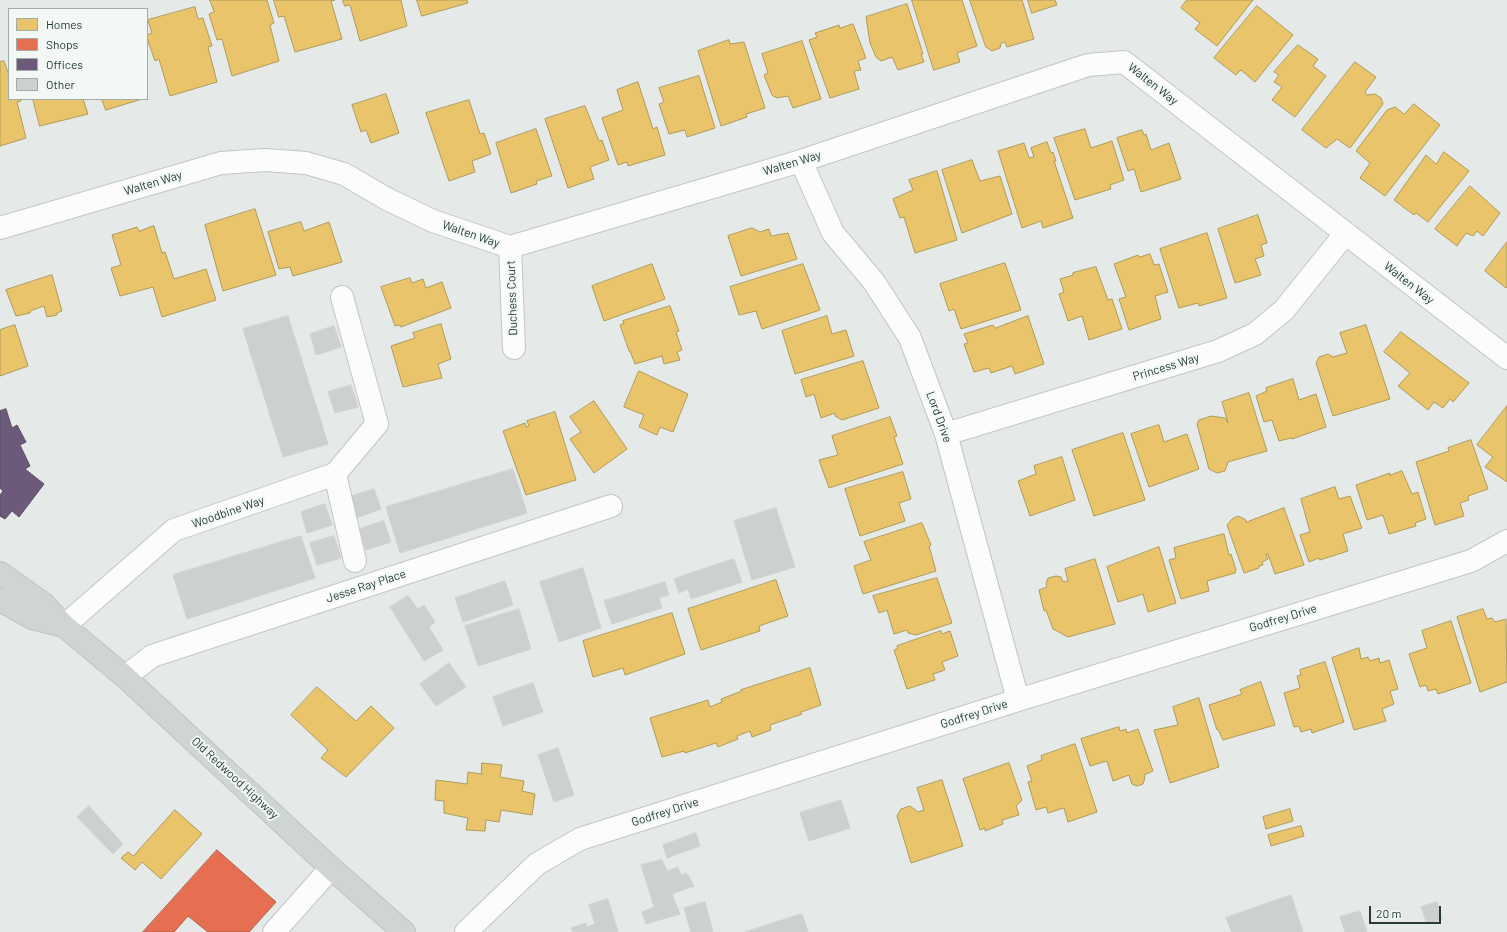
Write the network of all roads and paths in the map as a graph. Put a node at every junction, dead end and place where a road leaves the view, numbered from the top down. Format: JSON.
{"nodes":[{"id":1,"x":801,"y":161,"type":"junction"},
{"id":2,"x":0,"y":228,"type":"edge"},
{"id":3,"x":1345,"y":234,"type":"junction"},
{"id":4,"x":510,"y":247,"type":"junction"},
{"id":5,"x":342,"y":297,"type":"dead end"},
{"id":6,"x":514,"y":348,"type":"dead end"},
{"id":7,"x":1507,"y":358,"type":"edge"},
{"id":8,"x":946,"y":434,"type":"junction"},
{"id":9,"x":335,"y":474,"type":"junction"},
{"id":10,"x":611,"y":506,"type":"dead end"},
{"id":11,"x":1507,"y":541,"type":"edge"},
{"id":12,"x":355,"y":561,"type":"dead end"},
{"id":13,"x":0,"y":573,"type":"edge"},
{"id":14,"x":0,"y":600,"type":"edge"},
{"id":15,"x":64,"y":626,"type":"junction"},
{"id":16,"x":125,"y":677,"type":"junction"},
{"id":17,"x":1018,"y":700,"type":"junction"},
{"id":18,"x":332,"y":868,"type":"junction"},
{"id":19,"x":274,"y":932,"type":"edge"},
{"id":20,"x":404,"y":932,"type":"edge"},
{"id":21,"x":466,"y":932,"type":"edge"}],
"edges":[{"from":1,"to":3,"type":"street","name":"Walten Way"},
{"from":1,"to":4,"type":"street","name":"Walten Way"},
{"from":1,"to":8,"type":"street","name":"Lord Drive"},
{"from":2,"to":4,"type":"street","name":"Walten Way"},
{"from":3,"to":7,"type":"street","name":"Walten Way"},
{"from":3,"to":8,"type":"street","name":"Princess Way"},
{"from":4,"to":6,"type":"street","name":"Duchess Court"},
{"from":5,"to":9,"type":"street"},
{"from":8,"to":17,"type":"street","name":"Lord Drive"},
{"from":9,"to":12,"type":"street"},
{"from":9,"to":15,"type":"street","name":"Woodbine Way"},
{"from":10,"to":16,"type":"street","name":"Jesse Ray Place"},
{"from":11,"to":17,"type":"street","name":"Godfrey Drive"},
{"from":13,"to":15,"type":"main road","name":"Old Redwood Highway"},
{"from":14,"to":15,"type":"main road","name":"Old Redwood Highway"},
{"from":15,"to":16,"type":"main road","name":"Old Redwood Highway"},
{"from":16,"to":18,"type":"main road","name":"Old Redwood Highway"},
{"from":17,"to":21,"type":"street","name":"Godfrey Drive"},
{"from":18,"to":19,"type":"street"},
{"from":18,"to":20,"type":"main road","name":"Old Redwood Highway"}]}
